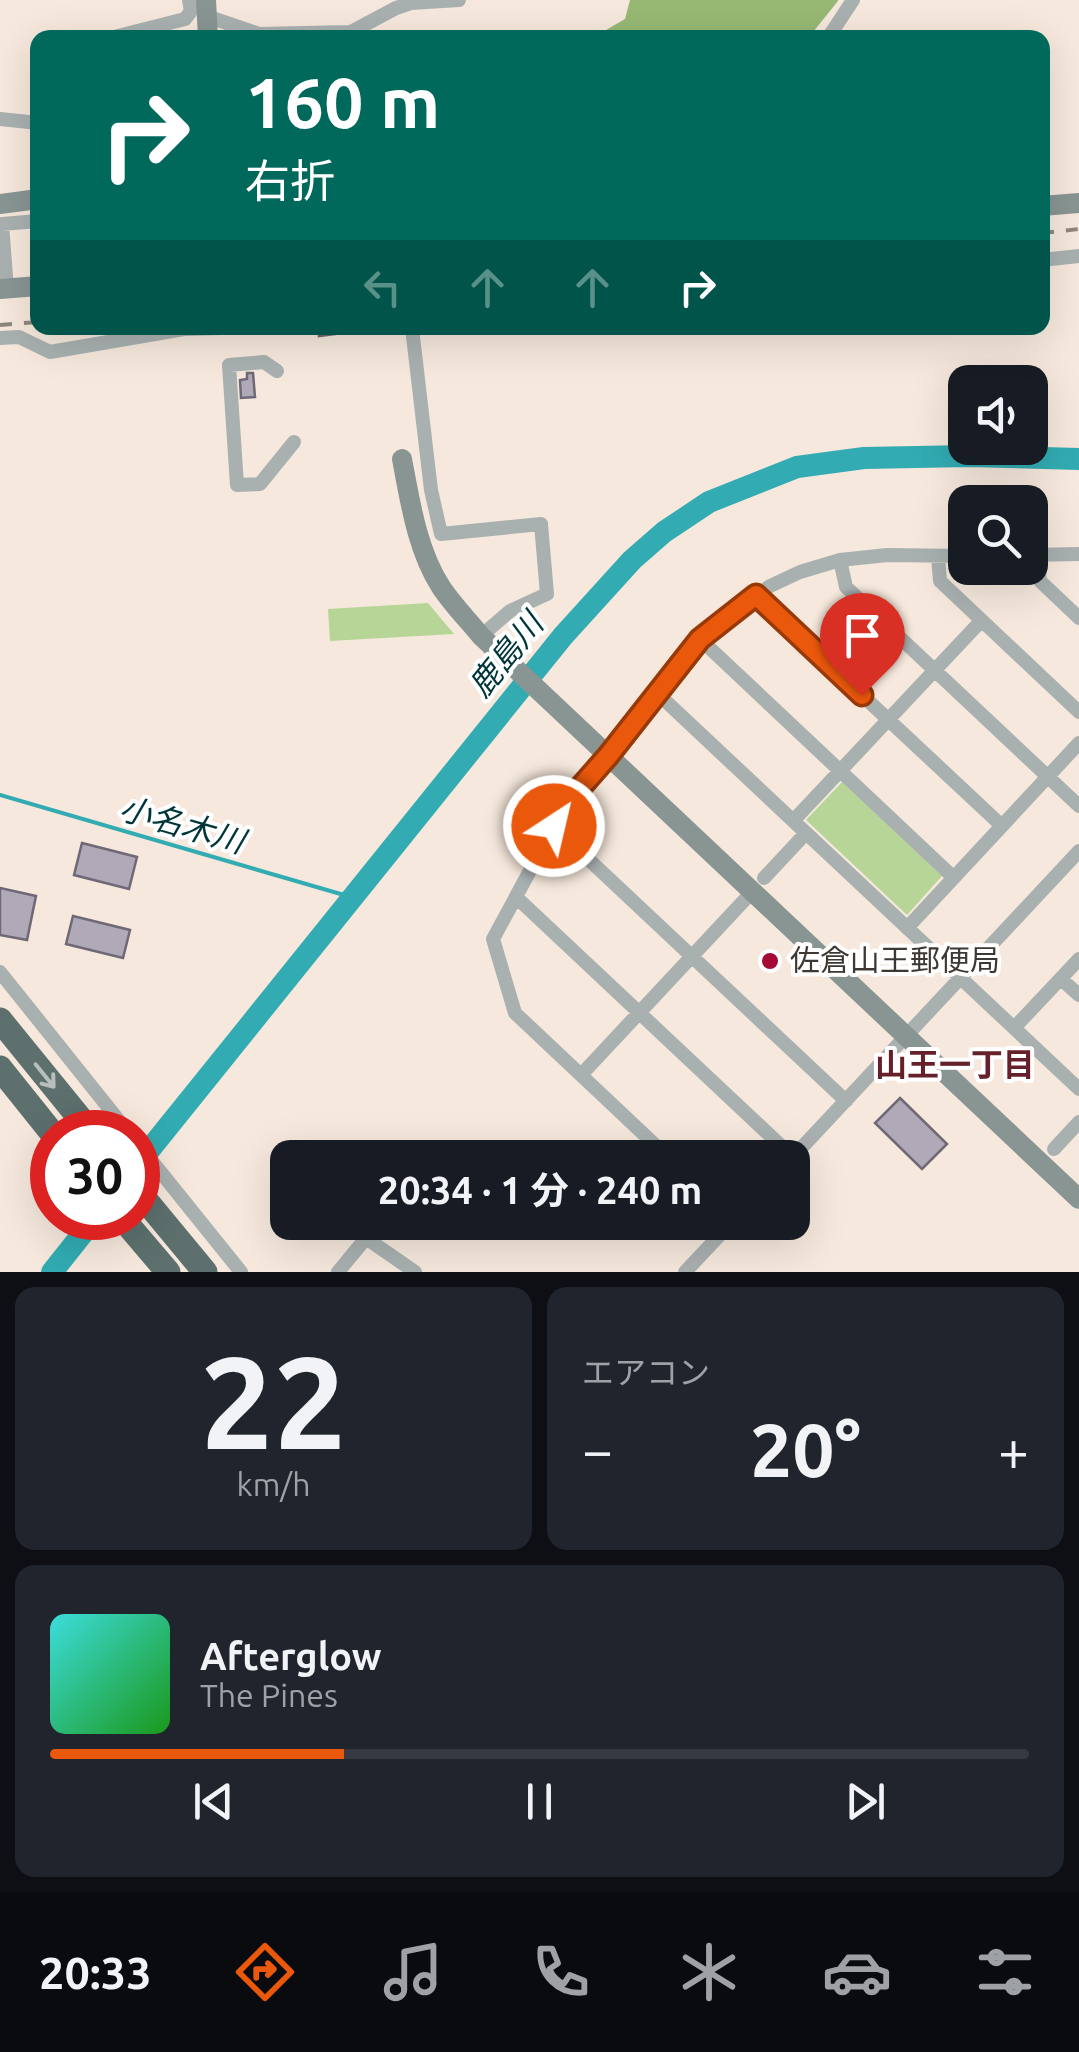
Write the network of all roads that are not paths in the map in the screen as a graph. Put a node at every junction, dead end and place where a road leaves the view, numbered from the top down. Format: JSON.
{"nodes":[{"id":1,"x":189,"y":0,"type":"edge"},
{"id":2,"x":459,"y":0,"type":"edge"},
{"id":3,"x":852,"y":0,"type":"edge"},
{"id":4,"x":208,"y":18,"type":"edge"},
{"id":5,"x":142,"y":30,"type":"edge"},
{"id":6,"x":247,"y":30,"type":"edge"},
{"id":7,"x":355,"y":30,"type":"edge"},
{"id":8,"x":833,"y":30,"type":"edge"},
{"id":9,"x":0,"y":119,"type":"edge"},
{"id":10,"x":30,"y":122,"type":"edge"},
{"id":11,"x":30,"y":200,"type":"edge"},
{"id":12,"x":1079,"y":203,"type":"edge"},
{"id":13,"x":0,"y":204,"type":"edge"},
{"id":14,"x":1050,"y":205,"type":"edge"},
{"id":15,"x":30,"y":222,"type":"edge"},
{"id":16,"x":1079,"y":256,"type":"edge"},
{"id":17,"x":1050,"y":259,"type":"edge"},
{"id":18,"x":30,"y":287,"type":"edge"},
{"id":19,"x":4,"y":289,"type":"edge"},
{"id":20,"x":154,"y":335,"type":"edge"},
{"id":21,"x":413,"y":335,"type":"edge"},
{"id":22,"x":0,"y":338,"type":"edge"},
{"id":23,"x":277,"y":371,"type":"dead end"},
{"id":24,"x":294,"y":442,"type":"dead end"},
{"id":25,"x":402,"y":458,"type":"dead end"},
{"id":26,"x":1079,"y":554,"type":"edge"},
{"id":27,"x":1048,"y":555,"type":"edge"},
{"id":28,"x":938,"y":556,"type":"junction"},
{"id":29,"x":948,"y":556,"type":"edge"},
{"id":30,"x":840,"y":560,"type":"junction"},
{"id":31,"x":1043,"y":585,"type":"edge"},
{"id":32,"x":756,"y":595,"type":"junction"},
{"id":33,"x":1079,"y":618,"type":"edge"},
{"id":34,"x":981,"y":621,"type":"junction"},
{"id":35,"x":481,"y":636,"type":"junction"},
{"id":36,"x":700,"y":639,"type":"junction"},
{"id":37,"x":935,"y":670,"type":"junction"},
{"id":38,"x":657,"y":693,"type":"junction"},
{"id":39,"x":1079,"y":712,"type":"edge"},
{"id":40,"x":888,"y":720,"type":"junction"},
{"id":41,"x":1079,"y":743,"type":"edge"},
{"id":42,"x":608,"y":756,"type":"junction"},
{"id":43,"x":840,"y":772,"type":"junction"},
{"id":44,"x":1048,"y":776,"type":"junction"},
{"id":45,"x":1079,"y":806,"type":"edge"},
{"id":46,"x":794,"y":821,"type":"junction"},
{"id":47,"x":554,"y":826,"type":"junction"},
{"id":48,"x":1002,"y":826,"type":"junction"},
{"id":49,"x":806,"y":833,"type":"junction"},
{"id":50,"x":1079,"y":851,"type":"edge"},
{"id":51,"x":954,"y":878,"type":"junction"},
{"id":52,"x":758,"y":885,"type":"junction"},
{"id":53,"x":516,"y":897,"type":"junction"},
{"id":54,"x":907,"y":928,"type":"junction"},
{"id":55,"x":692,"y":956,"type":"junction"},
{"id":56,"x":1079,"y":960,"type":"edge"},
{"id":57,"x":0,"y":972,"type":"edge"},
{"id":58,"x":960,"y":978,"type":"junction"},
{"id":59,"x":1061,"y":978,"type":"junction"},
{"id":60,"x":1079,"y":996,"type":"edge"},
{"id":61,"x":639,"y":1012,"type":"junction"},
{"id":62,"x":0,"y":1020,"type":"edge"},
{"id":63,"x":1014,"y":1028,"type":"junction"},
{"id":64,"x":906,"y":1036,"type":"junction"},
{"id":65,"x":0,"y":1068,"type":"edge"},
{"id":66,"x":580,"y":1075,"type":"junction"},
{"id":67,"x":1079,"y":1089,"type":"edge"},
{"id":68,"x":846,"y":1100,"type":"junction"},
{"id":69,"x":34,"y":1110,"type":"edge"},
{"id":70,"x":73,"y":1110,"type":"edge"},
{"id":71,"x":110,"y":1110,"type":"edge"},
{"id":72,"x":1079,"y":1122,"type":"edge"},
{"id":73,"x":650,"y":1140,"type":"edge"},
{"id":74,"x":775,"y":1140,"type":"edge"},
{"id":75,"x":809,"y":1140,"type":"edge"},
{"id":76,"x":1054,"y":1149,"type":"dead end"},
{"id":77,"x":160,"y":1172,"type":"edge"},
{"id":78,"x":1079,"y":1199,"type":"edge"},
{"id":79,"x":160,"y":1218,"type":"edge"},
{"id":80,"x":141,"y":1240,"type":"edge"},
{"id":81,"x":715,"y":1240,"type":"edge"},
{"id":82,"x":168,"y":1272,"type":"edge"},
{"id":83,"x":205,"y":1272,"type":"edge"},
{"id":84,"x":242,"y":1272,"type":"edge"},
{"id":85,"x":338,"y":1272,"type":"edge"},
{"id":86,"x":414,"y":1272,"type":"edge"},
{"id":87,"x":685,"y":1272,"type":"edge"}],
"edges":[{"from":1,"to":5,"type":"street"},
{"from":2,"to":7,"type":"street"},
{"from":3,"to":8,"type":"street"},
{"from":4,"to":6,"type":"street"},
{"from":9,"to":10,"type":"street"},
{"from":11,"to":13,"type":"street"},
{"from":12,"to":14,"type":"street"},
{"from":15,"to":19,"type":"street"},
{"from":16,"to":17,"type":"street"},
{"from":18,"to":19,"type":"street"},
{"from":20,"to":22,"type":"street"},
{"from":21,"to":35,"type":"street"},
{"from":23,"to":24,"type":"street"},
{"from":25,"to":35,"type":"street"},
{"from":26,"to":27,"type":"street"},
{"from":28,"to":29,"type":"street"},
{"from":28,"to":30,"type":"street"},
{"from":28,"to":34,"type":"street"},
{"from":30,"to":32,"type":"street"},
{"from":30,"to":37,"type":"street"},
{"from":31,"to":33,"type":"street"},
{"from":32,"to":36,"type":"street"},
{"from":32,"to":40,"type":"street"},
{"from":34,"to":37,"type":"street"},
{"from":34,"to":39,"type":"street"},
{"from":35,"to":42,"type":"street"},
{"from":36,"to":38,"type":"street"},
{"from":36,"to":43,"type":"street"},
{"from":37,"to":40,"type":"street"},
{"from":37,"to":44,"type":"street"},
{"from":38,"to":42,"type":"street"},
{"from":38,"to":46,"type":"street"},
{"from":40,"to":43,"type":"street"},
{"from":40,"to":48,"type":"street"},
{"from":41,"to":44,"type":"street"},
{"from":42,"to":47,"type":"street"},
{"from":42,"to":52,"type":"street"},
{"from":43,"to":46,"type":"street"},
{"from":43,"to":51,"type":"street"},
{"from":44,"to":45,"type":"street"},
{"from":44,"to":48,"type":"street"},
{"from":46,"to":49,"type":"street"},
{"from":47,"to":53,"type":"street"},
{"from":47,"to":55,"type":"street"},
{"from":48,"to":51,"type":"street"},
{"from":49,"to":52,"type":"street"},
{"from":49,"to":54,"type":"street"},
{"from":50,"to":58,"type":"street"},
{"from":51,"to":54,"type":"street"},
{"from":52,"to":55,"type":"street"},
{"from":52,"to":64,"type":"street"},
{"from":53,"to":61,"type":"street"},
{"from":53,"to":66,"type":"street"},
{"from":54,"to":58,"type":"street"},
{"from":55,"to":61,"type":"street"},
{"from":55,"to":68,"type":"street"},
{"from":56,"to":59,"type":"street"},
{"from":57,"to":71,"type":"street"},
{"from":58,"to":63,"type":"street"},
{"from":58,"to":64,"type":"street"},
{"from":59,"to":60,"type":"street"},
{"from":59,"to":63,"type":"street"},
{"from":61,"to":66,"type":"street"},
{"from":61,"to":74,"type":"street"},
{"from":62,"to":70,"type":"highway","one_way":true},
{"from":63,"to":67,"type":"street"},
{"from":64,"to":68,"type":"street"},
{"from":64,"to":78,"type":"street"},
{"from":65,"to":69,"type":"highway"},
{"from":66,"to":73,"type":"street"},
{"from":68,"to":75,"type":"street"},
{"from":72,"to":76,"type":"street"},
{"from":77,"to":84,"type":"street"},
{"from":79,"to":83,"type":"highway"},
{"from":80,"to":82,"type":"highway"},
{"from":81,"to":87,"type":"street"},
{"from":85,"to":86,"type":"street"}]}
